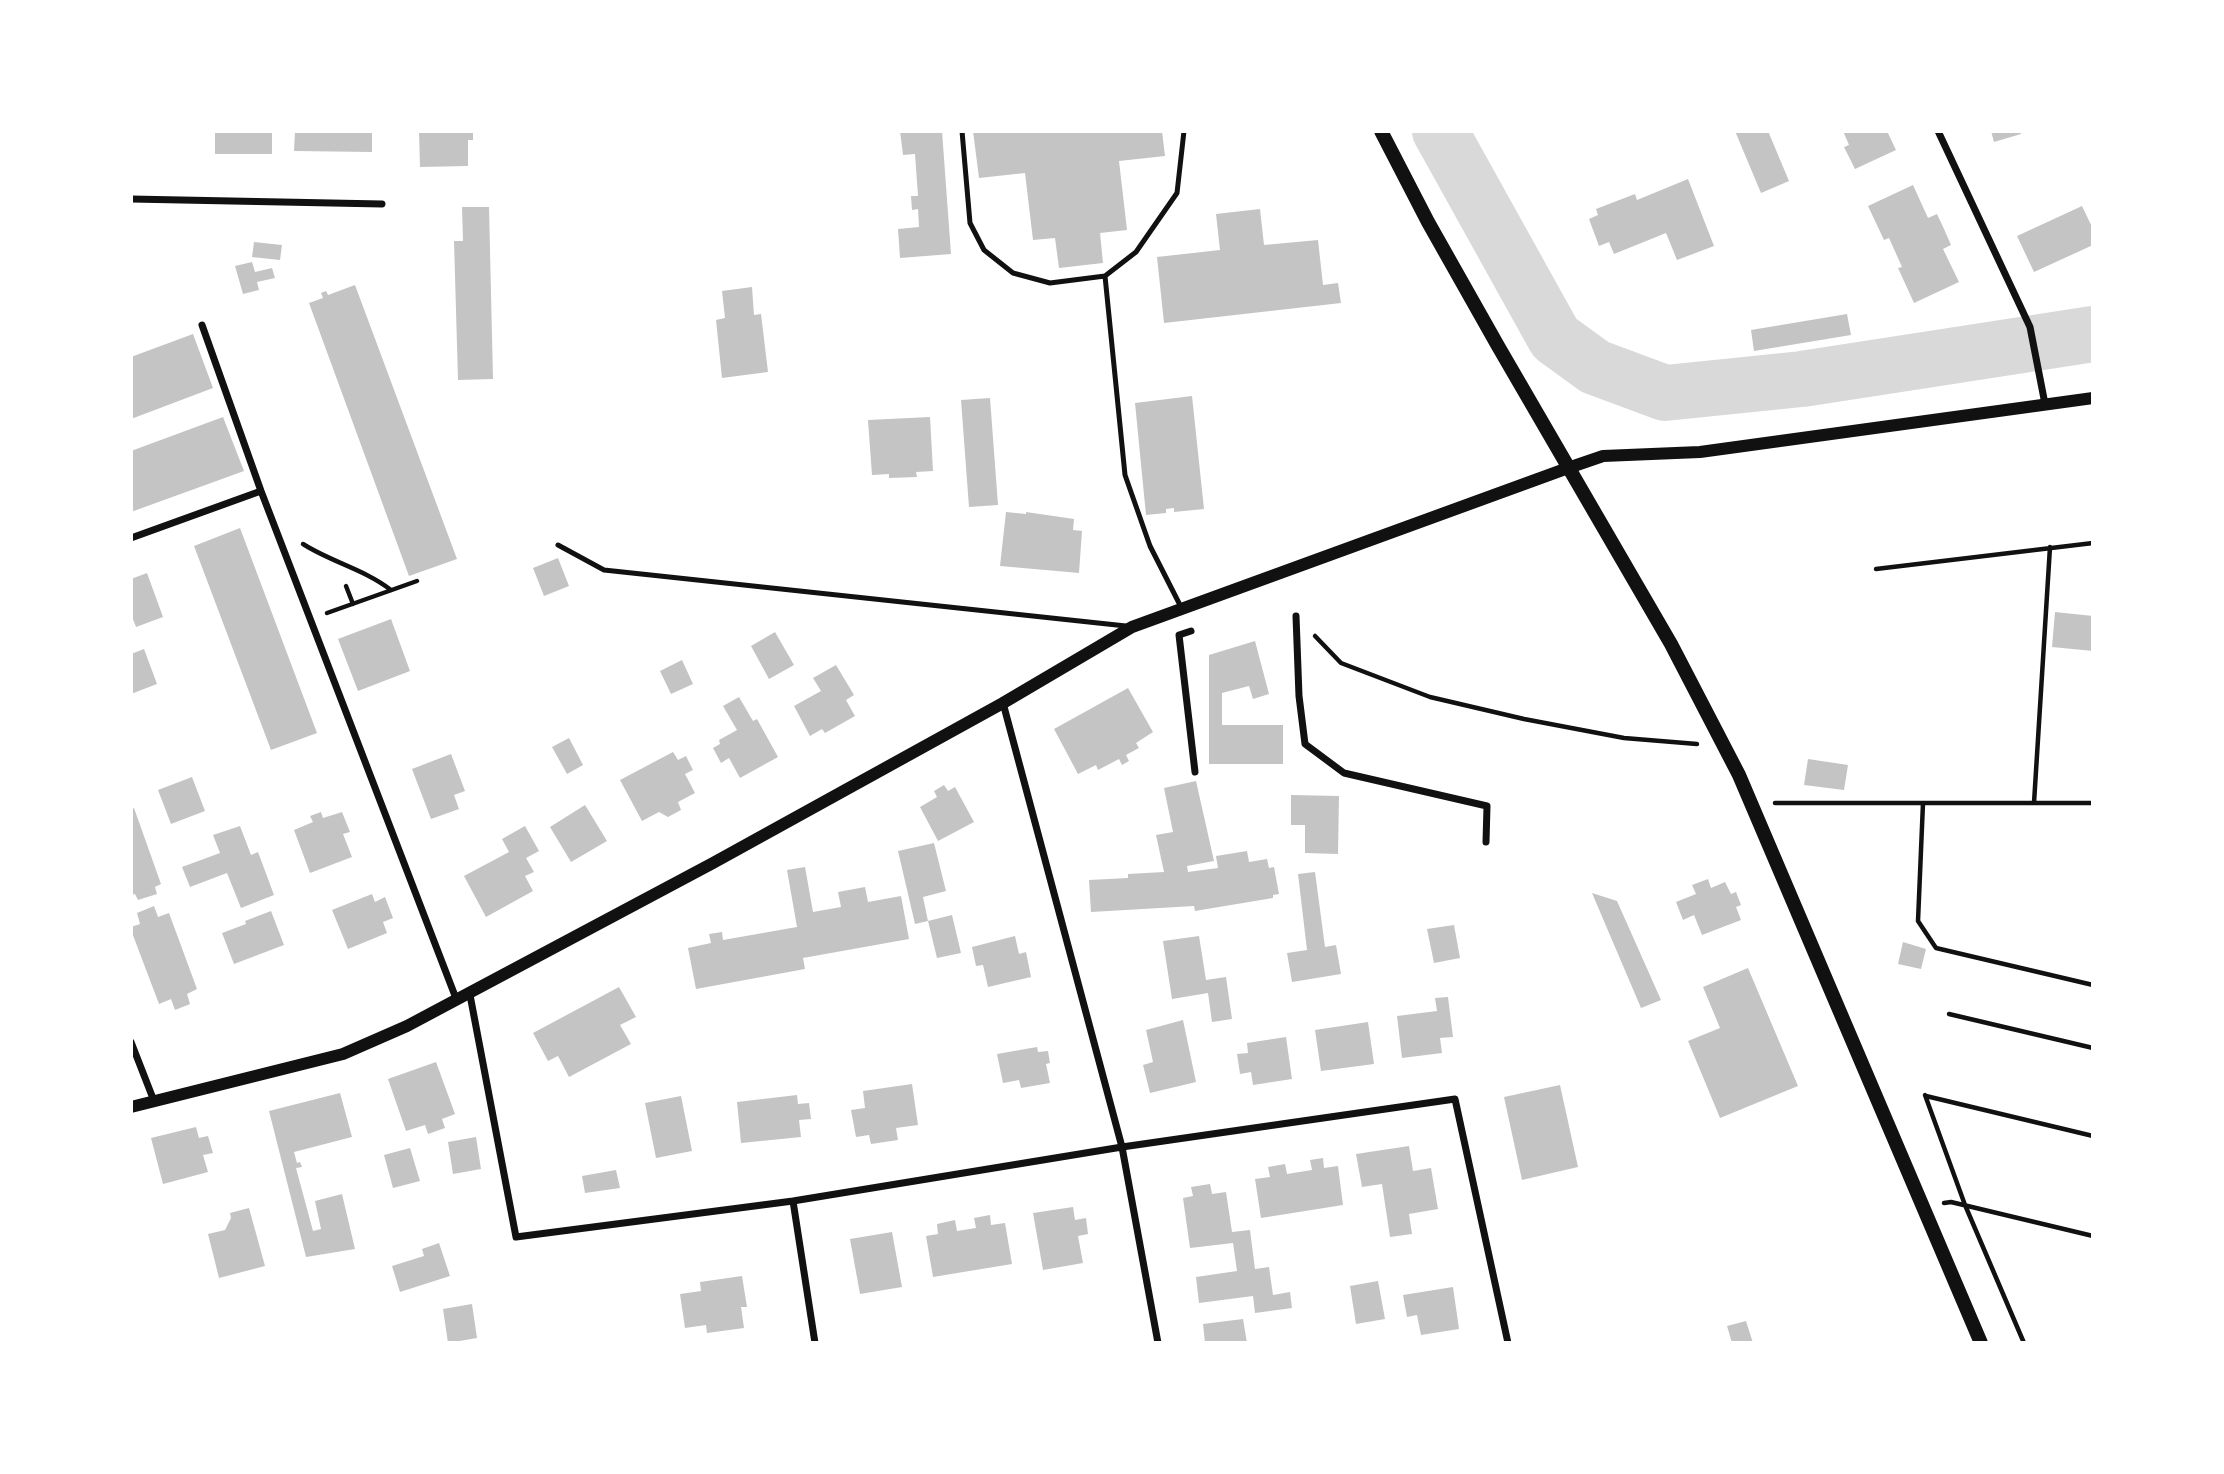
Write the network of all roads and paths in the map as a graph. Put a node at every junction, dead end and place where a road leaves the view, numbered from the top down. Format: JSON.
{"nodes":[{"id":1,"x":962,"y":131,"type":"edge"},
{"id":2,"x":1184,"y":131,"type":"edge"},
{"id":3,"x":1381,"y":131,"type":"edge"},
{"id":4,"x":1938,"y":131,"type":"edge"},
{"id":5,"x":131,"y":199,"type":"edge"},
{"id":6,"x":382,"y":204,"type":"dead end"},
{"id":7,"x":1105,"y":276,"type":"junction"},
{"id":8,"x":202,"y":325,"type":"dead end"},
{"id":9,"x":2093,"y":398,"type":"edge"},
{"id":10,"x":2045,"y":404,"type":"junction"},
{"id":11,"x":1568,"y":468,"type":"junction"},
{"id":12,"x":261,"y":491,"type":"junction"},
{"id":13,"x":131,"y":538,"type":"edge"},
{"id":14,"x":296,"y":540,"type":"dead end"},
{"id":15,"x":2093,"y":542,"type":"edge"},
{"id":16,"x":558,"y":545,"type":"dead end"},
{"id":17,"x":2049,"y":547,"type":"junction"},
{"id":18,"x":1876,"y":569,"type":"dead end"},
{"id":19,"x":417,"y":581,"type":"dead end"},
{"id":20,"x":346,"y":586,"type":"dead end"},
{"id":21,"x":391,"y":590,"type":"junction"},
{"id":22,"x":353,"y":604,"type":"junction"},
{"id":23,"x":1182,"y":609,"type":"junction"},
{"id":24,"x":323,"y":615,"type":"dead end"},
{"id":25,"x":1296,"y":616,"type":"joint"},
{"id":26,"x":1132,"y":627,"type":"junction"},
{"id":27,"x":1191,"y":631,"type":"dead end"},
{"id":28,"x":1003,"y":702,"type":"junction"},
{"id":29,"x":1700,"y":745,"type":"dead end"},
{"id":30,"x":1195,"y":772,"type":"dead end"},
{"id":31,"x":1923,"y":803,"type":"junction"},
{"id":32,"x":2034,"y":803,"type":"junction"},
{"id":33,"x":2093,"y":803,"type":"edge"},
{"id":34,"x":1780,"y":816,"type":"dead end"},
{"id":35,"x":1486,"y":842,"type":"dead end"},
{"id":36,"x":2093,"y":985,"type":"edge"},
{"id":37,"x":470,"y":995,"type":"junction"},
{"id":38,"x":457,"y":1001,"type":"junction"},
{"id":39,"x":1949,"y":1014,"type":"dead end"},
{"id":40,"x":131,"y":1042,"type":"edge"},
{"id":41,"x":2093,"y":1048,"type":"edge"},
{"id":42,"x":154,"y":1101,"type":"junction"},
{"id":43,"x":131,"y":1107,"type":"edge"},
{"id":44,"x":2093,"y":1136,"type":"edge"},
{"id":45,"x":1122,"y":1147,"type":"junction"},
{"id":46,"x":1939,"y":1191,"type":"dead end"},
{"id":47,"x":793,"y":1201,"type":"junction"},
{"id":48,"x":1965,"y":1205,"type":"junction"},
{"id":49,"x":2093,"y":1236,"type":"edge"},
{"id":50,"x":815,"y":1343,"type":"edge"},
{"id":51,"x":1158,"y":1343,"type":"edge"},
{"id":52,"x":1507,"y":1343,"type":"edge"},
{"id":53,"x":1981,"y":1343,"type":"edge"},
{"id":54,"x":2024,"y":1343,"type":"edge"}],
"edges":[{"from":1,"to":7,"type":"lane"},
{"from":2,"to":7,"type":"lane"},
{"from":3,"to":11,"type":"main road"},
{"from":4,"to":10,"type":"street"},
{"from":5,"to":6,"type":"street"},
{"from":7,"to":23,"type":"lane"},
{"from":8,"to":12,"type":"street"},
{"from":9,"to":10,"type":"street"},
{"from":10,"to":11,"type":"street"},
{"from":11,"to":23,"type":"street"},
{"from":11,"to":53,"type":"main road"},
{"from":12,"to":13,"type":"street"},
{"from":12,"to":38,"type":"street"},
{"from":14,"to":21,"type":"path"},
{"from":15,"to":17,"type":"path"},
{"from":16,"to":26,"type":"lane"},
{"from":17,"to":18,"type":"path"},
{"from":17,"to":32,"type":"path"},
{"from":19,"to":21,"type":"path"},
{"from":20,"to":22,"type":"path"},
{"from":21,"to":22,"type":"path"},
{"from":22,"to":24,"type":"path"},
{"from":23,"to":26,"type":"street"},
{"from":25,"to":29,"type":"path"},
{"from":25,"to":35,"type":"street"},
{"from":26,"to":28,"type":"street"},
{"from":27,"to":30,"type":"street"},
{"from":28,"to":37,"type":"street"},
{"from":28,"to":45,"type":"street"},
{"from":31,"to":32,"type":"path"},
{"from":31,"to":34,"type":"path"},
{"from":31,"to":36,"type":"path"},
{"from":32,"to":33,"type":"path"},
{"from":37,"to":38,"type":"street"},
{"from":37,"to":47,"type":"street"},
{"from":38,"to":42,"type":"street"},
{"from":39,"to":41,"type":"path"},
{"from":40,"to":42,"type":"street"},
{"from":42,"to":43,"type":"street"},
{"from":44,"to":48,"type":"path"},
{"from":45,"to":47,"type":"street"},
{"from":45,"to":51,"type":"street"},
{"from":45,"to":52,"type":"street"},
{"from":46,"to":48,"type":"path"},
{"from":47,"to":50,"type":"street"},
{"from":48,"to":49,"type":"path"},
{"from":48,"to":54,"type":"path"}]}
